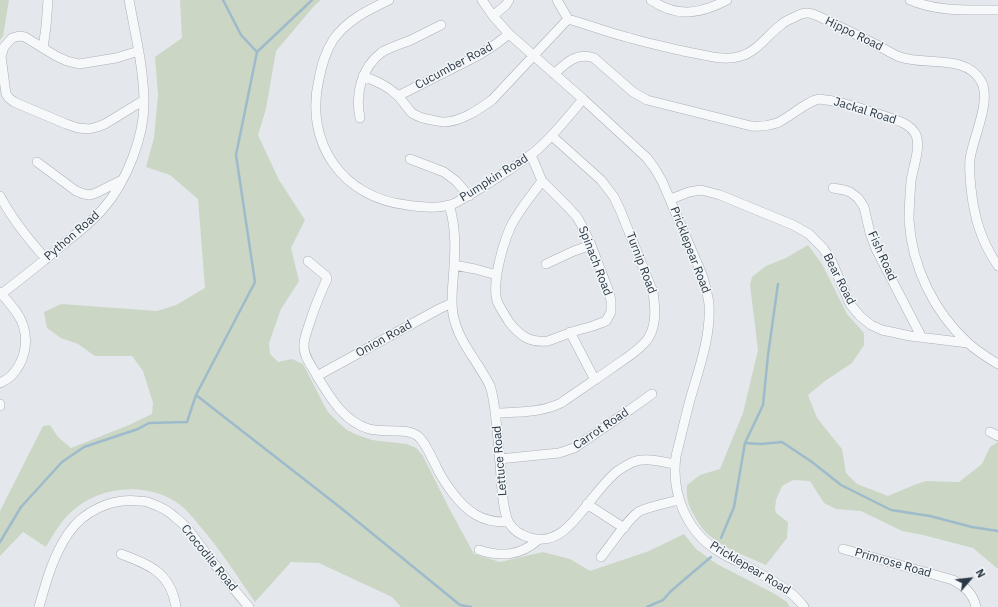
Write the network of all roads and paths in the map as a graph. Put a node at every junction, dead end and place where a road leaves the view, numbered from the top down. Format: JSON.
{"nodes":[{"id":1,"x":48,"y":0,"type":"edge"},
{"id":2,"x":128,"y":0,"type":"edge"},
{"id":3,"x":389,"y":0,"type":"edge"},
{"id":4,"x":482,"y":0,"type":"edge"},
{"id":5,"x":509,"y":0,"type":"edge"},
{"id":6,"x":557,"y":0,"type":"edge"},
{"id":7,"x":651,"y":0,"type":"edge"},
{"id":8,"x":727,"y":0,"type":"edge"},
{"id":9,"x":910,"y":0,"type":"edge"},
{"id":10,"x":998,"y":10,"type":"edge"},
{"id":11,"x":492,"y":16,"type":"junction"},
{"id":12,"x":568,"y":19,"type":"junction"},
{"id":13,"x":441,"y":26,"type":"dead end"},
{"id":14,"x":509,"y":34,"type":"junction"},
{"id":15,"x":43,"y":48,"type":"junction"},
{"id":16,"x":139,"y":51,"type":"junction"},
{"id":17,"x":534,"y":56,"type":"junction"},
{"id":18,"x":554,"y":74,"type":"junction"},
{"id":19,"x":363,"y":76,"type":"junction"},
{"id":20,"x":398,"y":96,"type":"junction"},
{"id":21,"x":583,"y":99,"type":"junction"},
{"id":22,"x":144,"y":100,"type":"junction"},
{"id":23,"x":360,"y":118,"type":"dead end"},
{"id":24,"x":552,"y":136,"type":"junction"},
{"id":25,"x":531,"y":155,"type":"junction"},
{"id":26,"x":410,"y":159,"type":"dead end"},
{"id":27,"x":37,"y":162,"type":"dead end"},
{"id":28,"x":122,"y":180,"type":"junction"},
{"id":29,"x":542,"y":181,"type":"junction"},
{"id":30,"x":833,"y":188,"type":"dead end"},
{"id":31,"x":0,"y":196,"type":"edge"},
{"id":32,"x":469,"y":196,"type":"junction"},
{"id":33,"x":671,"y":199,"type":"junction"},
{"id":34,"x":449,"y":206,"type":"junction"},
{"id":35,"x":591,"y":245,"type":"junction"},
{"id":36,"x":46,"y":259,"type":"junction"},
{"id":37,"x":308,"y":261,"type":"dead end"},
{"id":38,"x":546,"y":264,"type":"dead end"},
{"id":39,"x":454,"y":265,"type":"junction"},
{"id":40,"x":998,"y":266,"type":"edge"},
{"id":41,"x":497,"y":275,"type":"junction"},
{"id":42,"x":0,"y":294,"type":"edge"},
{"id":43,"x":452,"y":303,"type":"junction"},
{"id":44,"x":570,"y":332,"type":"junction"},
{"id":45,"x":922,"y":338,"type":"junction"},
{"id":46,"x":968,"y":343,"type":"junction"},
{"id":47,"x":998,"y":364,"type":"edge"},
{"id":48,"x":317,"y":376,"type":"junction"},
{"id":49,"x":595,"y":380,"type":"junction"},
{"id":50,"x":0,"y":383,"type":"edge"},
{"id":51,"x":652,"y":394,"type":"dead end"},
{"id":52,"x":496,"y":413,"type":"junction"},
{"id":53,"x":500,"y":459,"type":"junction"},
{"id":54,"x":675,"y":464,"type":"junction"},
{"id":55,"x":679,"y":500,"type":"junction"},
{"id":56,"x":588,"y":504,"type":"junction"},
{"id":57,"x":508,"y":522,"type":"junction"},
{"id":58,"x":624,"y":528,"type":"junction"},
{"id":59,"x":538,"y":540,"type":"junction"},
{"id":60,"x":843,"y":549,"type":"dead end"},
{"id":61,"x":479,"y":550,"type":"dead end"},
{"id":62,"x":121,"y":554,"type":"dead end"},
{"id":63,"x":601,"y":557,"type":"dead end"},
{"id":64,"x":39,"y":607,"type":"edge"},
{"id":65,"x":176,"y":607,"type":"edge"},
{"id":66,"x":249,"y":607,"type":"edge"},
{"id":67,"x":804,"y":607,"type":"edge"},
{"id":68,"x":976,"y":607,"type":"edge"}],
"edges":[{"from":1,"to":15,"type":"street"},
{"from":2,"to":16,"type":"street","name":"Python Road"},
{"from":3,"to":34,"type":"street","name":"Pumpkin Road"},
{"from":4,"to":11,"type":"street","name":"Pricklepear Road"},
{"from":5,"to":11,"type":"street"},
{"from":6,"to":12,"type":"street"},
{"from":7,"to":8,"type":"street"},
{"from":9,"to":10,"type":"street"},
{"from":11,"to":14,"type":"street","name":"Pricklepear Road"},
{"from":12,"to":17,"type":"street"},
{"from":12,"to":40,"type":"street","name":"Hippo Road"},
{"from":13,"to":19,"type":"street"},
{"from":14,"to":17,"type":"street","name":"Pricklepear Road"},
{"from":14,"to":20,"type":"street","name":"Cucumber Road"},
{"from":15,"to":16,"type":"street"},
{"from":15,"to":22,"type":"street"},
{"from":16,"to":22,"type":"street","name":"Python Road"},
{"from":17,"to":18,"type":"street","name":"Pricklepear Road"},
{"from":17,"to":20,"type":"street"},
{"from":18,"to":21,"type":"street","name":"Pricklepear Road"},
{"from":18,"to":46,"type":"street","name":"Jackal Road"},
{"from":19,"to":20,"type":"street"},
{"from":19,"to":23,"type":"street"},
{"from":21,"to":24,"type":"street","name":"Pumpkin Road"},
{"from":21,"to":33,"type":"street","name":"Pricklepear Road"},
{"from":22,"to":28,"type":"street","name":"Python Road"},
{"from":24,"to":25,"type":"street","name":"Pumpkin Road"},
{"from":24,"to":49,"type":"street","name":"Turnip Road"},
{"from":25,"to":29,"type":"street","name":"Spinach Road"},
{"from":25,"to":32,"type":"street","name":"Pumpkin Road"},
{"from":26,"to":32,"type":"street"},
{"from":27,"to":28,"type":"street"},
{"from":28,"to":36,"type":"street","name":"Python Road"},
{"from":29,"to":35,"type":"street","name":"Spinach Road"},
{"from":29,"to":41,"type":"street"},
{"from":30,"to":45,"type":"street","name":"Fish Road"},
{"from":31,"to":36,"type":"street"},
{"from":32,"to":34,"type":"street","name":"Pumpkin Road"},
{"from":33,"to":45,"type":"street","name":"Bear Road"},
{"from":33,"to":54,"type":"street","name":"Pricklepear Road"},
{"from":34,"to":39,"type":"street","name":"Lettuce Road"},
{"from":35,"to":38,"type":"street"},
{"from":35,"to":44,"type":"street","name":"Spinach Road"},
{"from":36,"to":42,"type":"street","name":"Python Road"},
{"from":37,"to":48,"type":"street"},
{"from":39,"to":41,"type":"street"},
{"from":39,"to":43,"type":"street","name":"Lettuce Road"},
{"from":41,"to":44,"type":"street","name":"Spinach Road"},
{"from":42,"to":50,"type":"street"},
{"from":43,"to":48,"type":"street","name":"Onion Road"},
{"from":43,"to":52,"type":"street","name":"Lettuce Road"},
{"from":44,"to":49,"type":"street"},
{"from":45,"to":46,"type":"street","name":"Bear Road"},
{"from":46,"to":47,"type":"street","name":"Jackal Road"},
{"from":48,"to":57,"type":"street"},
{"from":49,"to":52,"type":"street","name":"Turnip Road"},
{"from":51,"to":53,"type":"street","name":"Carrot Road"},
{"from":52,"to":53,"type":"street","name":"Lettuce Road"},
{"from":53,"to":57,"type":"street","name":"Lettuce Road"},
{"from":54,"to":55,"type":"street","name":"Pricklepear Road"},
{"from":54,"to":56,"type":"street"},
{"from":55,"to":58,"type":"street"},
{"from":55,"to":67,"type":"street","name":"Pricklepear Road"},
{"from":56,"to":58,"type":"street"},
{"from":56,"to":59,"type":"street"},
{"from":57,"to":59,"type":"street"},
{"from":58,"to":63,"type":"street"},
{"from":59,"to":61,"type":"street"},
{"from":60,"to":68,"type":"street","name":"Primrose Road"},
{"from":62,"to":65,"type":"street"},
{"from":64,"to":66,"type":"street","name":"Crocodile Road"}]}
